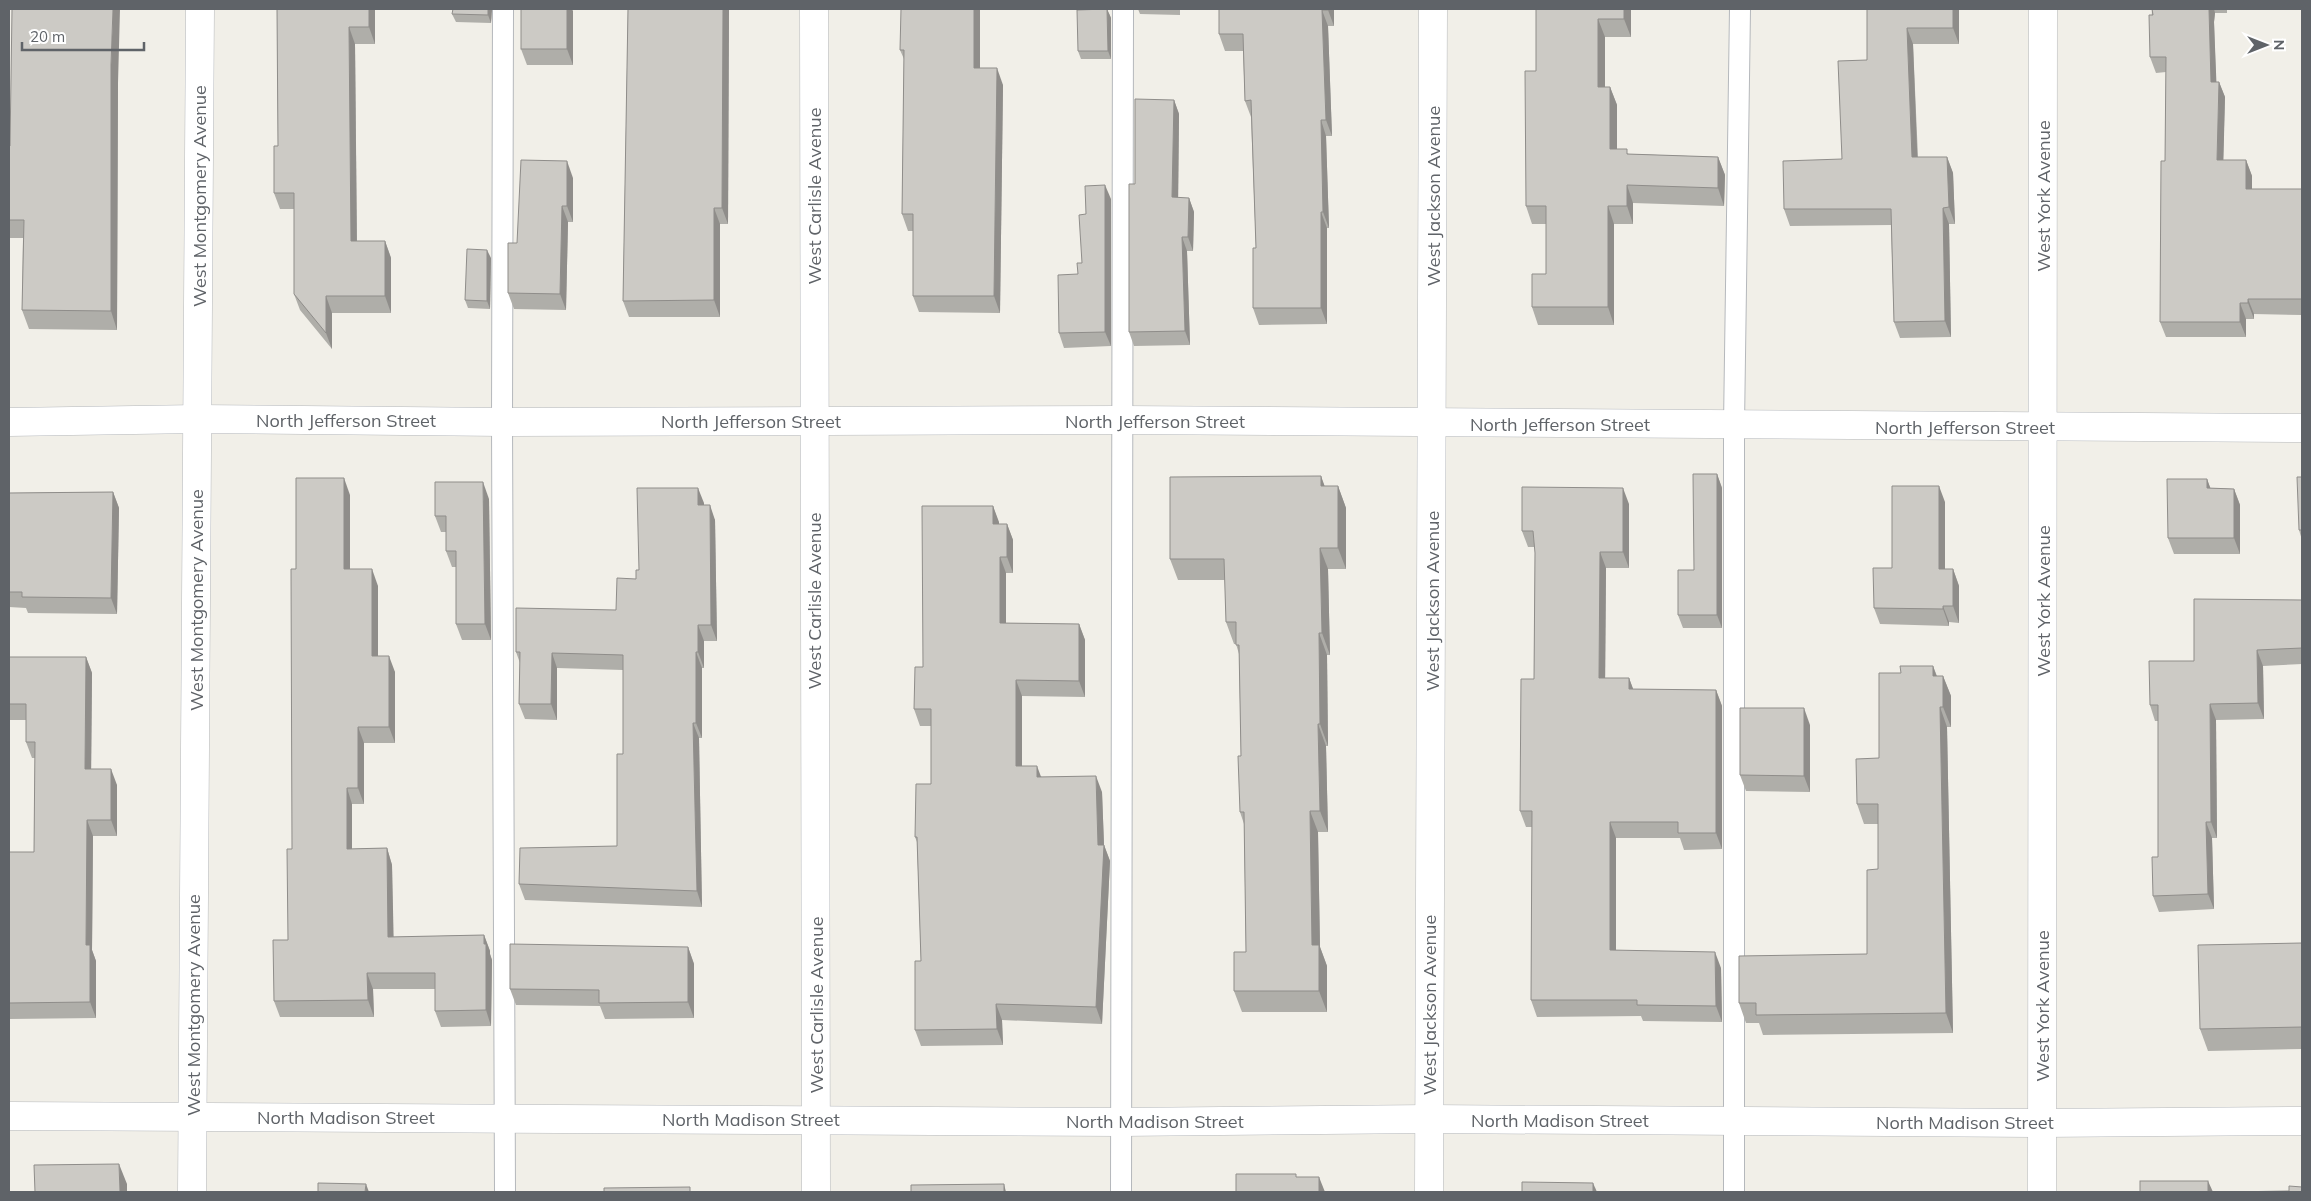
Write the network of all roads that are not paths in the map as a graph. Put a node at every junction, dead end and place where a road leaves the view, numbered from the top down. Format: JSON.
{"nodes":[{"id":1,"x":200,"y":9,"type":"edge"},
{"id":2,"x":503,"y":9,"type":"edge"},
{"id":3,"x":814,"y":9,"type":"edge"},
{"id":4,"x":1123,"y":9,"type":"edge"},
{"id":5,"x":1433,"y":9,"type":"edge"},
{"id":6,"x":1740,"y":9,"type":"edge"},
{"id":7,"x":2043,"y":9,"type":"edge"},
{"id":8,"x":197,"y":419,"type":"junction"},
{"id":9,"x":814,"y":420,"type":"junction"},
{"id":10,"x":1123,"y":420,"type":"junction"},
{"id":11,"x":9,"y":422,"type":"edge"},
{"id":12,"x":502,"y":422,"type":"junction"},
{"id":13,"x":1433,"y":423,"type":"junction"},
{"id":14,"x":1734,"y":425,"type":"junction"},
{"id":15,"x":2043,"y":428,"type":"junction"},
{"id":16,"x":2302,"y":428,"type":"edge"},
{"id":17,"x":9,"y":1116,"type":"edge"},
{"id":18,"x":192,"y":1116,"type":"junction"},
{"id":19,"x":505,"y":1118,"type":"junction"},
{"id":20,"x":816,"y":1119,"type":"junction"},
{"id":21,"x":1428,"y":1119,"type":"junction"},
{"id":22,"x":1734,"y":1120,"type":"junction"},
{"id":23,"x":1121,"y":1122,"type":"junction"},
{"id":24,"x":2302,"y":1122,"type":"edge"},
{"id":25,"x":2042,"y":1123,"type":"junction"},
{"id":26,"x":192,"y":1192,"type":"edge"},
{"id":27,"x":505,"y":1192,"type":"edge"},
{"id":28,"x":816,"y":1192,"type":"edge"},
{"id":29,"x":1122,"y":1192,"type":"edge"},
{"id":30,"x":1428,"y":1192,"type":"edge"},
{"id":31,"x":1734,"y":1192,"type":"edge"},
{"id":32,"x":2042,"y":1192,"type":"edge"}],
"edges":[{"from":1,"to":8,"type":"street","name":"West Montgomery Avenue"},
{"from":2,"to":12,"type":"lane"},
{"from":3,"to":9,"type":"street","name":"West Carlisle Avenue"},
{"from":4,"to":10,"type":"lane"},
{"from":5,"to":13,"type":"street","name":"West Jackson Avenue"},
{"from":6,"to":14,"type":"lane"},
{"from":7,"to":15,"type":"street","name":"West York Avenue"},
{"from":8,"to":11,"type":"street","name":"North Jefferson Street"},
{"from":8,"to":12,"type":"street","name":"North Jefferson Street"},
{"from":8,"to":18,"type":"street","name":"West Montgomery Avenue"},
{"from":9,"to":10,"type":"street","name":"North Jefferson Street"},
{"from":9,"to":12,"type":"street","name":"North Jefferson Street"},
{"from":9,"to":20,"type":"street","name":"West Carlisle Avenue"},
{"from":10,"to":13,"type":"street","name":"North Jefferson Street"},
{"from":10,"to":23,"type":"lane"},
{"from":12,"to":19,"type":"lane"},
{"from":13,"to":14,"type":"street","name":"North Jefferson Street"},
{"from":13,"to":21,"type":"street","name":"West Jackson Avenue"},
{"from":14,"to":15,"type":"street","name":"North Jefferson Street"},
{"from":14,"to":22,"type":"lane"},
{"from":15,"to":16,"type":"street","name":"North Jefferson Street"},
{"from":15,"to":25,"type":"street","name":"West York Avenue"},
{"from":17,"to":18,"type":"street","name":"North Madison Street"},
{"from":18,"to":19,"type":"street","name":"North Madison Street"},
{"from":18,"to":26,"type":"street","name":"West Montgomery Avenue"},
{"from":19,"to":20,"type":"street","name":"North Madison Street"},
{"from":19,"to":27,"type":"lane"},
{"from":20,"to":23,"type":"street","name":"North Madison Street"},
{"from":20,"to":28,"type":"street","name":"West Carlisle Avenue"},
{"from":21,"to":22,"type":"street","name":"North Madison Street"},
{"from":21,"to":23,"type":"street","name":"North Madison Street"},
{"from":21,"to":30,"type":"street","name":"West Jackson Avenue"},
{"from":22,"to":25,"type":"street","name":"North Madison Street"},
{"from":22,"to":31,"type":"lane"},
{"from":23,"to":29,"type":"lane"},
{"from":24,"to":25,"type":"street","name":"North Madison Street"},
{"from":25,"to":32,"type":"street","name":"West York Avenue"}]}
